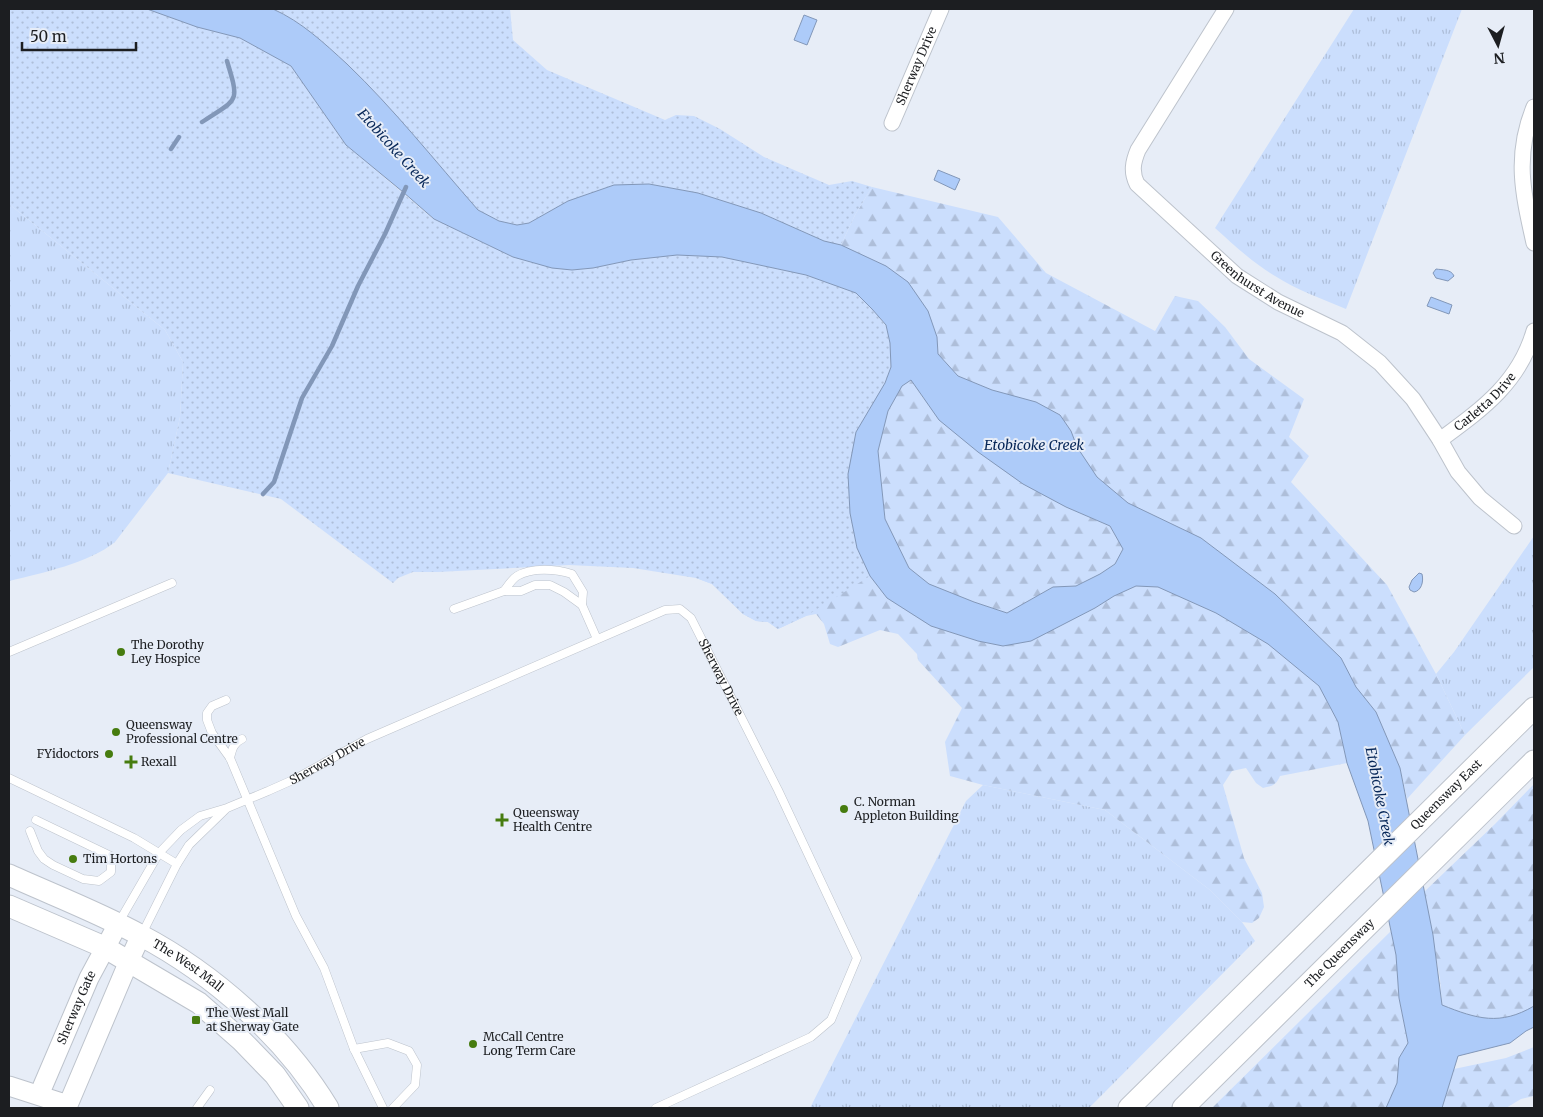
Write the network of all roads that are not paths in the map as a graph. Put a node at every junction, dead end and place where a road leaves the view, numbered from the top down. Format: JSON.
{"nodes":[{"id":1,"x":941,"y":9,"type":"edge"},
{"id":2,"x":1226,"y":9,"type":"edge"},
{"id":3,"x":1534,"y":107,"type":"edge"},
{"id":4,"x":892,"y":123,"type":"dead end"},
{"id":5,"x":1534,"y":244,"type":"edge"},
{"id":6,"x":1534,"y":331,"type":"edge"},
{"id":7,"x":1440,"y":440,"type":"junction"},
{"id":8,"x":1514,"y":526,"type":"dead end"},
{"id":9,"x":172,"y":583,"type":"dead end"},
{"id":10,"x":504,"y":591,"type":"junction"},
{"id":11,"x":582,"y":605,"type":"junction"},
{"id":12,"x":454,"y":609,"type":"dead end"},
{"id":13,"x":597,"y":639,"type":"junction"},
{"id":14,"x":9,"y":652,"type":"edge"},
{"id":15,"x":226,"y":700,"type":"dead end"},
{"id":16,"x":1534,"y":708,"type":"edge"},
{"id":17,"x":242,"y":739,"type":"dead end"},
{"id":18,"x":230,"y":758,"type":"junction"},
{"id":19,"x":1534,"y":760,"type":"edge"},
{"id":20,"x":9,"y":778,"type":"edge"},
{"id":21,"x":248,"y":800,"type":"junction"},
{"id":22,"x":227,"y":808,"type":"junction"},
{"id":23,"x":36,"y":820,"type":"dead end"},
{"id":24,"x":30,"y":831,"type":"dead end"},
{"id":25,"x":159,"y":853,"type":"junction"},
{"id":26,"x":177,"y":864,"type":"junction"},
{"id":27,"x":9,"y":875,"type":"edge"},
{"id":28,"x":9,"y":906,"type":"edge"},
{"id":29,"x":118,"y":924,"type":"junction"},
{"id":30,"x":141,"y":936,"type":"junction"},
{"id":31,"x":104,"y":948,"type":"junction"},
{"id":32,"x":129,"y":961,"type":"junction"},
{"id":33,"x":354,"y":1048,"type":"junction"},
{"id":34,"x":9,"y":1086,"type":"edge"},
{"id":35,"x":210,"y":1090,"type":"dead end"},
{"id":36,"x":39,"y":1095,"type":"junction"},
{"id":37,"x":70,"y":1107,"type":"edge"},
{"id":38,"x":197,"y":1108,"type":"edge"},
{"id":39,"x":298,"y":1108,"type":"edge"},
{"id":40,"x":328,"y":1108,"type":"edge"},
{"id":41,"x":383,"y":1108,"type":"edge"},
{"id":42,"x":393,"y":1108,"type":"edge"},
{"id":43,"x":656,"y":1108,"type":"edge"},
{"id":44,"x":1129,"y":1108,"type":"edge"},
{"id":45,"x":1183,"y":1108,"type":"edge"}],
"edges":[{"from":1,"to":4,"type":"street","name":"Sherway Drive"},
{"from":2,"to":7,"type":"street","name":"Greenhurst Avenue"},
{"from":3,"to":5,"type":"street"},
{"from":6,"to":7,"type":"street","name":"Carletta Drive"},
{"from":7,"to":8,"type":"street","name":"Greenhurst Avenue"},
{"from":9,"to":14,"type":"lane"},
{"from":10,"to":11,"type":"lane"},
{"from":10,"to":11,"type":"lane"},
{"from":10,"to":12,"type":"lane"},
{"from":11,"to":13,"type":"lane"},
{"from":13,"to":21,"type":"lane","name":"Sherway Drive"},
{"from":13,"to":43,"type":"lane","name":"Sherway Drive"},
{"from":15,"to":18,"type":"lane"},
{"from":16,"to":44,"type":"main road","name":"Queensway East"},
{"from":17,"to":18,"type":"lane"},
{"from":18,"to":21,"type":"lane"},
{"from":19,"to":45,"type":"main road","name":"The Queensway"},
{"from":20,"to":25,"type":"lane"},
{"from":21,"to":22,"type":"lane","name":"Sherway Drive"},
{"from":21,"to":33,"type":"lane"},
{"from":22,"to":25,"type":"lane","name":"Sherway Drive"},
{"from":22,"to":26,"type":"lane","name":"Sherway Drive"},
{"from":23,"to":24,"type":"lane"},
{"from":25,"to":26,"type":"lane"},
{"from":25,"to":29,"type":"lane","name":"Sherway Drive"},
{"from":26,"to":30,"type":"lane","name":"Sherway Drive"},
{"from":27,"to":29,"type":"main road","name":"The West Mall"},
{"from":28,"to":31,"type":"main road","name":"The West Mall"},
{"from":29,"to":30,"type":"main road","name":"The West Mall"},
{"from":29,"to":31,"type":"street","name":"Sherway Gate"},
{"from":30,"to":32,"type":"street"},
{"from":30,"to":40,"type":"main road","name":"The West Mall"},
{"from":31,"to":32,"type":"main road","name":"The West Mall"},
{"from":31,"to":36,"type":"street","name":"Sherway Gate"},
{"from":32,"to":37,"type":"street"},
{"from":32,"to":39,"type":"main road","name":"The West Mall"},
{"from":33,"to":41,"type":"lane"},
{"from":33,"to":42,"type":"lane"},
{"from":34,"to":36,"type":"street"},
{"from":35,"to":38,"type":"lane"},
{"from":36,"to":37,"type":"street"}]}
